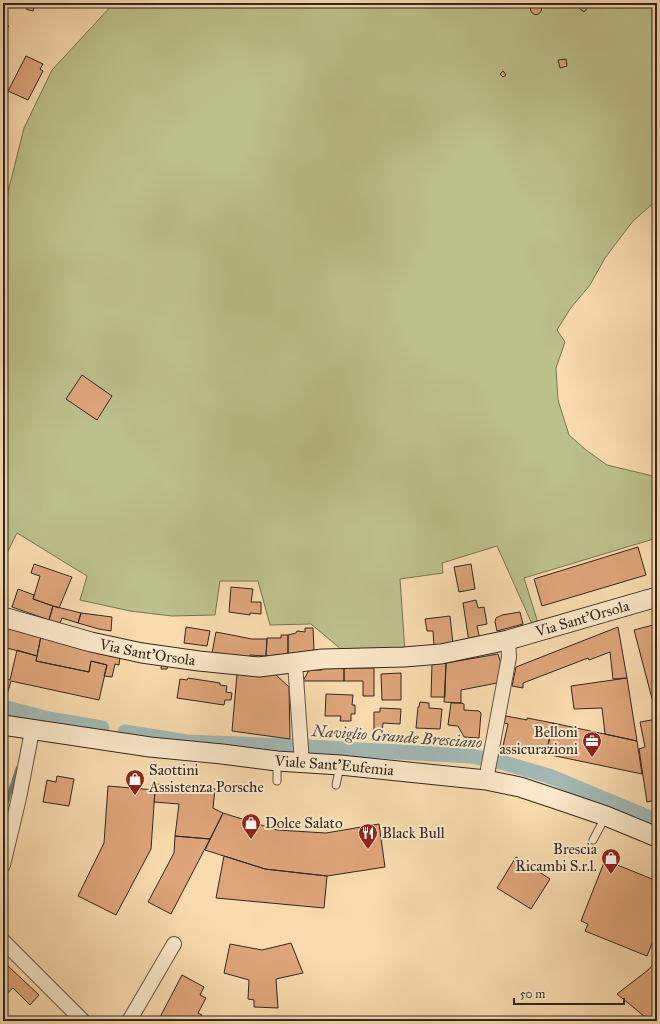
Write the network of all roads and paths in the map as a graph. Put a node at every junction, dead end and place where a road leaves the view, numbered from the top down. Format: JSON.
{"nodes":[{"id":1,"x":657,"y":597,"type":"edge"},
{"id":2,"x":3,"y":617,"type":"edge"},
{"id":3,"x":508,"y":640,"type":"junction"},
{"id":4,"x":295,"y":663,"type":"junction"},
{"id":5,"x":3,"y":726,"type":"edge"},
{"id":6,"x":32,"y":731,"type":"junction"},
{"id":7,"x":302,"y":758,"type":"junction"},
{"id":8,"x":277,"y":761,"type":"junction"},
{"id":9,"x":340,"y":765,"type":"junction"},
{"id":10,"x":487,"y":775,"type":"junction"},
{"id":11,"x":277,"y":781,"type":"dead end"},
{"id":12,"x":336,"y":784,"type":"dead end"},
{"id":13,"x":606,"y":816,"type":"junction"},
{"id":14,"x":657,"y":837,"type":"edge"},
{"id":15,"x":593,"y":840,"type":"dead end"},
{"id":16,"x":3,"y":865,"type":"edge"},
{"id":17,"x":3,"y":942,"type":"edge"},
{"id":18,"x":174,"y":944,"type":"dead end"},
{"id":19,"x":83,"y":1021,"type":"edge"},
{"id":20,"x":129,"y":1021,"type":"edge"}],
"edges":[{"from":1,"to":3,"type":"main road","name":"Via Sant'Orsola"},
{"from":2,"to":4,"type":"main road","name":"Via Sant'Orsola"},
{"from":3,"to":4,"type":"main road","name":"Via Sant'Orsola"},
{"from":3,"to":10,"type":"street"},
{"from":4,"to":7,"type":"street"},
{"from":5,"to":6,"type":"main road","name":"Viale Sant'Eufemia"},
{"from":6,"to":8,"type":"main road","name":"Viale Sant'Eufemia"},
{"from":6,"to":16,"type":"street"},
{"from":7,"to":8,"type":"main road","name":"Viale Sant'Eufemia"},
{"from":7,"to":9,"type":"main road","name":"Viale Sant'Eufemia"},
{"from":8,"to":11,"type":"lane"},
{"from":9,"to":10,"type":"main road","name":"Viale Sant'Eufemia"},
{"from":9,"to":12,"type":"lane"},
{"from":10,"to":13,"type":"main road","name":"Viale Sant'Eufemia"},
{"from":13,"to":14,"type":"main road","name":"Viale Sant'Eufemia"},
{"from":13,"to":15,"type":"lane"},
{"from":17,"to":19,"type":"street"},
{"from":18,"to":20,"type":"street"}]}
